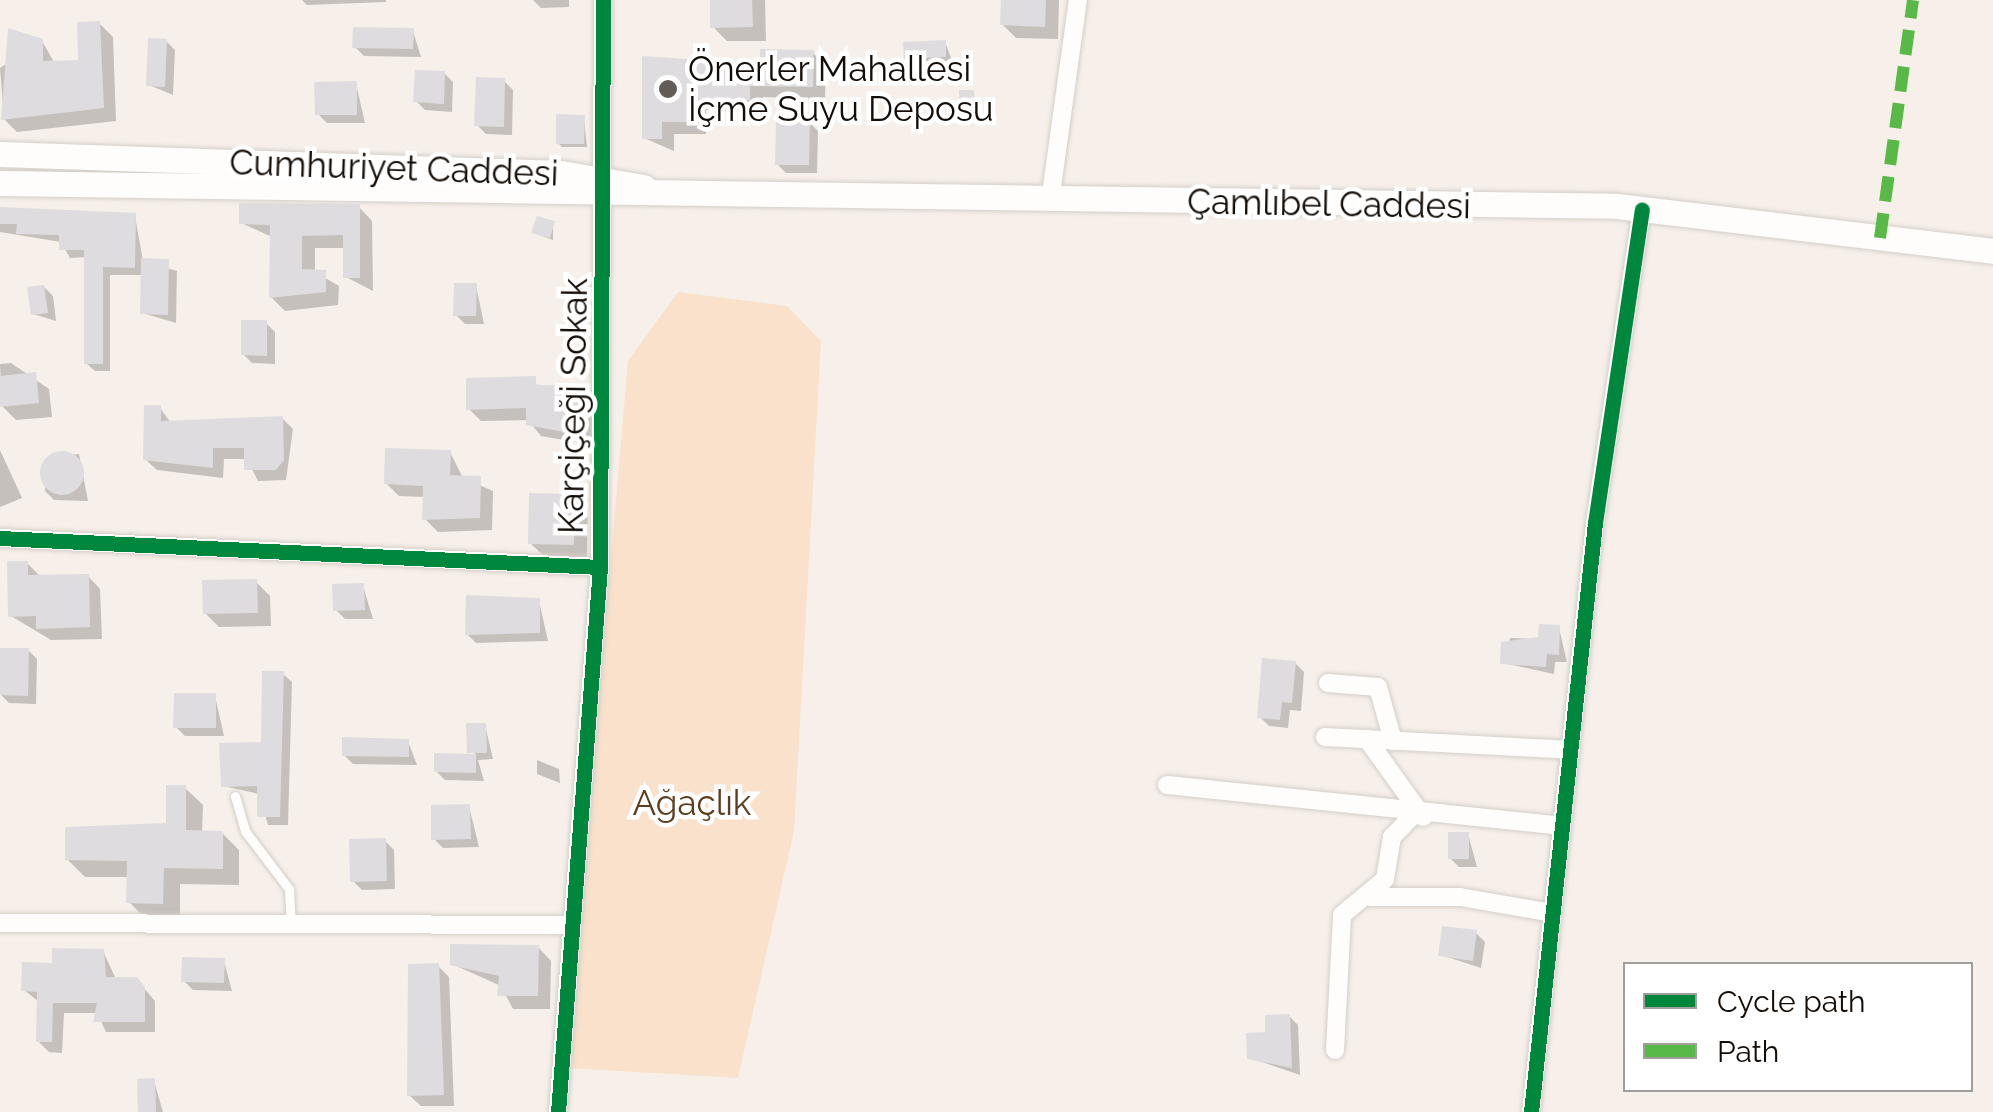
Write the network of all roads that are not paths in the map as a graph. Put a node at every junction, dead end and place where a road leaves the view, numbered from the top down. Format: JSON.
{"nodes":[{"id":1,"x":603,"y":0,"type":"edge"},
{"id":2,"x":1078,"y":0,"type":"edge"},
{"id":3,"x":0,"y":154,"type":"edge"},
{"id":4,"x":0,"y":182,"type":"edge"},
{"id":5,"x":605,"y":188,"type":"junction"},
{"id":6,"x":663,"y":192,"type":"joint"},
{"id":7,"x":1050,"y":201,"type":"junction"},
{"id":8,"x":1642,"y":209,"type":"junction"},
{"id":9,"x":1993,"y":251,"type":"edge"},
{"id":10,"x":0,"y":538,"type":"edge"},
{"id":11,"x":600,"y":567,"type":"junction"},
{"id":12,"x":1328,"y":682,"type":"dead end"},
{"id":13,"x":1325,"y":737,"type":"dead end"},
{"id":14,"x":1366,"y":739,"type":"junction"},
{"id":15,"x":1393,"y":740,"type":"junction"},
{"id":16,"x":1571,"y":750,"type":"junction"},
{"id":17,"x":1166,"y":785,"type":"dead end"},
{"id":18,"x":235,"y":796,"type":"dead end"},
{"id":19,"x":1417,"y":817,"type":"junction"},
{"id":20,"x":1562,"y":826,"type":"junction"},
{"id":21,"x":1370,"y":897,"type":"junction"},
{"id":22,"x":1553,"y":913,"type":"junction"},
{"id":23,"x":0,"y":922,"type":"edge"},
{"id":24,"x":291,"y":924,"type":"junction"},
{"id":25,"x":568,"y":925,"type":"junction"},
{"id":26,"x":1335,"y":1050,"type":"dead end"},
{"id":27,"x":558,"y":1112,"type":"edge"},
{"id":28,"x":1532,"y":1112,"type":"edge"}],
"edges":[{"from":1,"to":5,"type":"street","name":"Karçiçeği Sokak"},
{"from":2,"to":7,"type":"street"},
{"from":3,"to":5,"type":"main road","name":"Cumhuriyet Caddesi"},
{"from":4,"to":5,"type":"main road","name":"Cumhuriyet Caddesi"},
{"from":5,"to":6,"type":"main road","name":"Cumhuriyet Caddesi"},
{"from":5,"to":11,"type":"street","name":"Karçiçeği Sokak"},
{"from":6,"to":7,"type":"main road","name":"Çamlıbel Caddesi"},
{"from":7,"to":8,"type":"main road","name":"Çamlıbel Caddesi"},
{"from":8,"to":9,"type":"main road","name":"Çamlıbel Caddesi"},
{"from":8,"to":16,"type":"street"},
{"from":10,"to":11,"type":"street"},
{"from":11,"to":25,"type":"street","name":"Karçiçeği Sokak"},
{"from":12,"to":15,"type":"street"},
{"from":13,"to":14,"type":"street"},
{"from":14,"to":15,"type":"street"},
{"from":14,"to":19,"type":"street"},
{"from":15,"to":16,"type":"street"},
{"from":16,"to":20,"type":"street"},
{"from":17,"to":19,"type":"street"},
{"from":18,"to":24,"type":"lane"},
{"from":19,"to":20,"type":"street"},
{"from":19,"to":21,"type":"street"},
{"from":20,"to":22,"type":"street"},
{"from":21,"to":22,"type":"street"},
{"from":21,"to":26,"type":"street"},
{"from":22,"to":28,"type":"street"},
{"from":23,"to":24,"type":"street"},
{"from":24,"to":25,"type":"street"},
{"from":25,"to":27,"type":"street","name":"Karçiçeği Sokak"}]}
